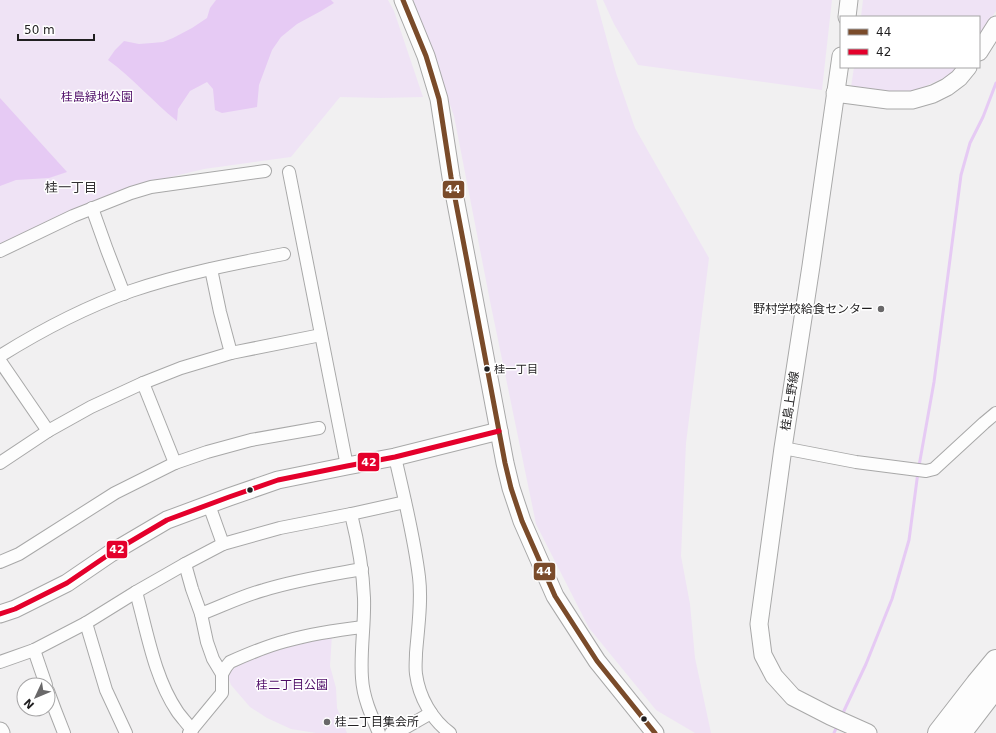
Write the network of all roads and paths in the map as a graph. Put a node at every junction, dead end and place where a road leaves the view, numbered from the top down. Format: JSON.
{"nodes":[{"id":1,"x":403,"y":0,"type":"edge"},
{"id":2,"x":849,"y":0,"type":"edge"},
{"id":3,"x":847,"y":16,"type":"edge"},
{"id":4,"x":996,"y":25,"type":"edge"},
{"id":5,"x":980,"y":50,"type":"edge"},
{"id":6,"x":840,"y":63,"type":"edge"},
{"id":7,"x":967,"y":68,"type":"edge"},
{"id":8,"x":836,"y":93,"type":"junction"},
{"id":9,"x":265,"y":171,"type":"dead end"},
{"id":10,"x":289,"y":172,"type":"dead end"},
{"id":11,"x":92,"y":208,"type":"junction"},
{"id":12,"x":0,"y":251,"type":"edge"},
{"id":13,"x":284,"y":254,"type":"dead end"},
{"id":14,"x":211,"y":269,"type":"junction"},
{"id":15,"x":124,"y":294,"type":"junction"},
{"id":16,"x":321,"y":335,"type":"junction"},
{"id":17,"x":231,"y":353,"type":"junction"},
{"id":18,"x":0,"y":356,"type":"edge"},
{"id":19,"x":0,"y":360,"type":"edge"},
{"id":20,"x":144,"y":383,"type":"junction"},
{"id":21,"x":996,"y":413,"type":"edge"},
{"id":22,"x":319,"y":428,"type":"dead end"},
{"id":23,"x":48,"y":431,"type":"junction"},
{"id":24,"x":499,"y":431,"type":"junction"},
{"id":25,"x":783,"y":448,"type":"junction"},
{"id":26,"x":395,"y":457,"type":"junction"},
{"id":27,"x":0,"y":463,"type":"edge"},
{"id":28,"x":175,"y":463,"type":"junction"},
{"id":29,"x":347,"y":466,"type":"junction"},
{"id":30,"x":405,"y":502,"type":"junction"},
{"id":31,"x":209,"y":505,"type":"junction"},
{"id":32,"x":351,"y":514,"type":"junction"},
{"id":33,"x":223,"y":544,"type":"junction"},
{"id":34,"x":0,"y":562,"type":"edge"},
{"id":35,"x":185,"y":564,"type":"junction"},
{"id":36,"x":362,"y":569,"type":"junction"},
{"id":37,"x":136,"y":592,"type":"junction"},
{"id":38,"x":0,"y":614,"type":"edge"},
{"id":39,"x":201,"y":614,"type":"junction"},
{"id":40,"x":86,"y":623,"type":"junction"},
{"id":41,"x":363,"y":627,"type":"junction"},
{"id":42,"x":34,"y":650,"type":"junction"},
{"id":43,"x":996,"y":661,"type":"edge"},
{"id":44,"x":0,"y":662,"type":"edge"},
{"id":45,"x":222,"y":674,"type":"junction"},
{"id":46,"x":43,"y":677,"type":"edge"},
{"id":47,"x":996,"y":686,"type":"edge"},
{"id":48,"x":56,"y":713,"type":"edge"},
{"id":49,"x":431,"y":713,"type":"junction"},
{"id":50,"x":191,"y":731,"type":"edge"},
{"id":51,"x":64,"y":733,"type":"edge"},
{"id":52,"x":126,"y":733,"type":"edge"},
{"id":53,"x":379,"y":733,"type":"edge"},
{"id":54,"x":391,"y":733,"type":"edge"},
{"id":55,"x":450,"y":733,"type":"edge"},
{"id":56,"x":655,"y":733,"type":"edge"},
{"id":57,"x":868,"y":733,"type":"edge"},
{"id":58,"x":939,"y":733,"type":"edge"},
{"id":59,"x":960,"y":733,"type":"edge"}],
"edges":[{"from":1,"to":24,"type":"street"},
{"from":2,"to":3,"type":"street"},
{"from":4,"to":5,"type":"street"},
{"from":6,"to":8,"type":"street","name":"桂島上野線"},
{"from":7,"to":8,"type":"street"},
{"from":8,"to":25,"type":"street","name":"桂島上野線"},
{"from":9,"to":11,"type":"street"},
{"from":10,"to":16,"type":"street"},
{"from":11,"to":12,"type":"street"},
{"from":11,"to":15,"type":"street"},
{"from":13,"to":14,"type":"street"},
{"from":14,"to":15,"type":"street"},
{"from":14,"to":17,"type":"street"},
{"from":15,"to":18,"type":"street"},
{"from":16,"to":17,"type":"street"},
{"from":16,"to":29,"type":"street"},
{"from":17,"to":20,"type":"street"},
{"from":19,"to":23,"type":"street"},
{"from":20,"to":23,"type":"street"},
{"from":20,"to":28,"type":"street"},
{"from":21,"to":25,"type":"street"},
{"from":22,"to":28,"type":"street"},
{"from":23,"to":27,"type":"street"},
{"from":24,"to":26,"type":"street"},
{"from":24,"to":56,"type":"street"},
{"from":25,"to":57,"type":"street","name":"桂島上野線"},
{"from":26,"to":29,"type":"street"},
{"from":26,"to":30,"type":"street"},
{"from":28,"to":34,"type":"street"},
{"from":29,"to":31,"type":"street"},
{"from":30,"to":32,"type":"street"},
{"from":30,"to":49,"type":"street"},
{"from":31,"to":33,"type":"street"},
{"from":31,"to":38,"type":"street"},
{"from":32,"to":33,"type":"street"},
{"from":32,"to":36,"type":"street"},
{"from":33,"to":35,"type":"street"},
{"from":35,"to":37,"type":"street"},
{"from":35,"to":39,"type":"street"},
{"from":36,"to":39,"type":"street"},
{"from":36,"to":41,"type":"street"},
{"from":37,"to":40,"type":"street"},
{"from":37,"to":50,"type":"street"},
{"from":39,"to":45,"type":"street"},
{"from":40,"to":42,"type":"street"},
{"from":40,"to":52,"type":"street"},
{"from":41,"to":45,"type":"street"},
{"from":41,"to":53,"type":"street"},
{"from":42,"to":44,"type":"street"},
{"from":42,"to":46,"type":"street"},
{"from":43,"to":58,"type":"highway"},
{"from":45,"to":50,"type":"street"},
{"from":47,"to":59,"type":"highway"},
{"from":48,"to":51,"type":"street"},
{"from":49,"to":54,"type":"street"},
{"from":49,"to":55,"type":"street"}]}
